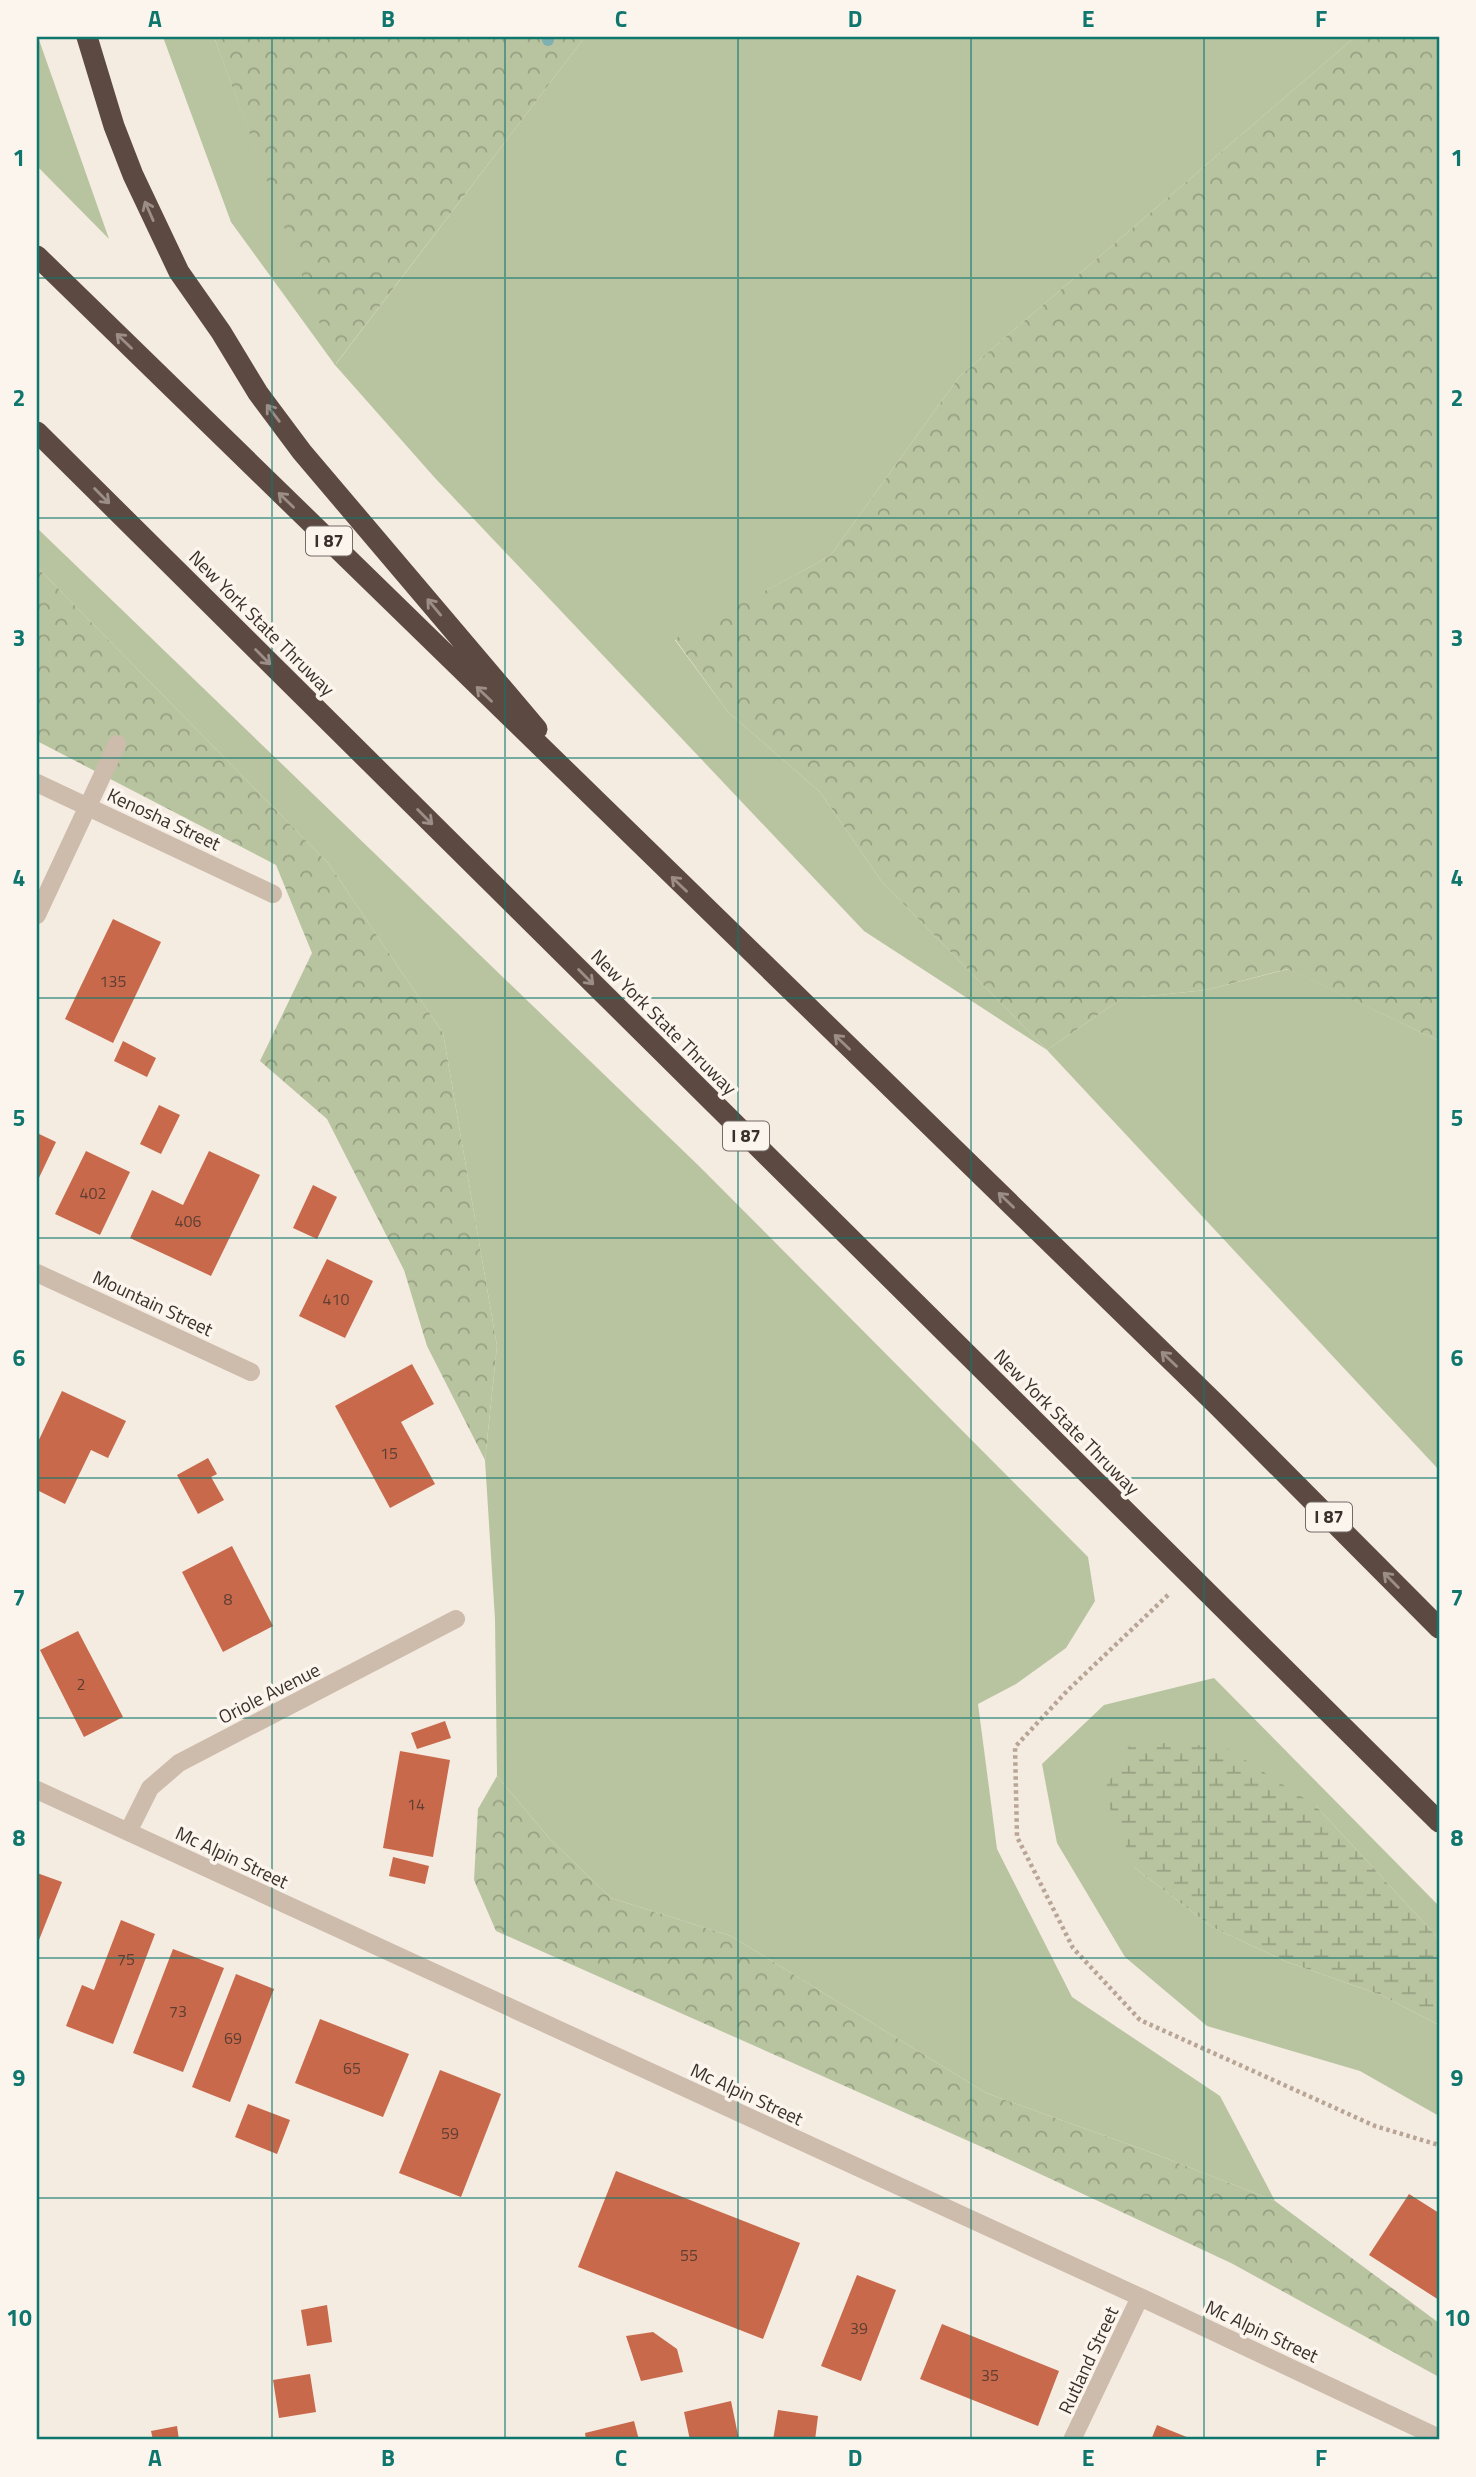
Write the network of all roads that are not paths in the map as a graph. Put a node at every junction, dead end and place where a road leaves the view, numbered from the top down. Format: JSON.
{"nodes":[{"id":1,"x":87,"y":37,"type":"edge"},
{"id":2,"x":37,"y":256,"type":"edge"},
{"id":3,"x":37,"y":433,"type":"edge"},
{"id":4,"x":117,"y":744,"type":"dead end"},
{"id":5,"x":37,"y":783,"type":"edge"},
{"id":6,"x":88,"y":807,"type":"junction"},
{"id":7,"x":621,"y":827,"type":"junction"},
{"id":8,"x":273,"y":894,"type":"dead end"},
{"id":9,"x":37,"y":915,"type":"edge"},
{"id":10,"x":37,"y":1273,"type":"edge"},
{"id":11,"x":251,"y":1372,"type":"dead end"},
{"id":12,"x":456,"y":1619,"type":"dead end"},
{"id":13,"x":1439,"y":1628,"type":"edge"},
{"id":14,"x":37,"y":1790,"type":"edge"},
{"id":15,"x":1439,"y":1822,"type":"edge"},
{"id":16,"x":128,"y":1832,"type":"junction"},
{"id":17,"x":1140,"y":2297,"type":"junction"},
{"id":18,"x":1439,"y":2438,"type":"edge"},
{"id":19,"x":1072,"y":2440,"type":"edge"}],
"edges":[{"from":7,"to":1,"type":"highway","one_way":true},
{"from":7,"to":2,"type":"highway","number":"I 87","one_way":true},
{"from":3,"to":15,"type":"highway","name":"New York State Thruway","number":"I 87","one_way":true},
{"from":4,"to":6,"type":"street"},
{"from":5,"to":6,"type":"street","name":"Kenosha Street"},
{"from":6,"to":8,"type":"street","name":"Kenosha Street"},
{"from":6,"to":9,"type":"street"},
{"from":13,"to":7,"type":"highway","number":"I 87","one_way":true},
{"from":10,"to":11,"type":"street","name":"Mountain Street"},
{"from":12,"to":16,"type":"street","name":"Oriole Avenue"},
{"from":14,"to":16,"type":"street","name":"Mc Alpin Street"},
{"from":16,"to":17,"type":"street","name":"Mc Alpin Street"},
{"from":17,"to":18,"type":"street","name":"Mc Alpin Street"},
{"from":17,"to":19,"type":"street","name":"Rutland Street"}]}
